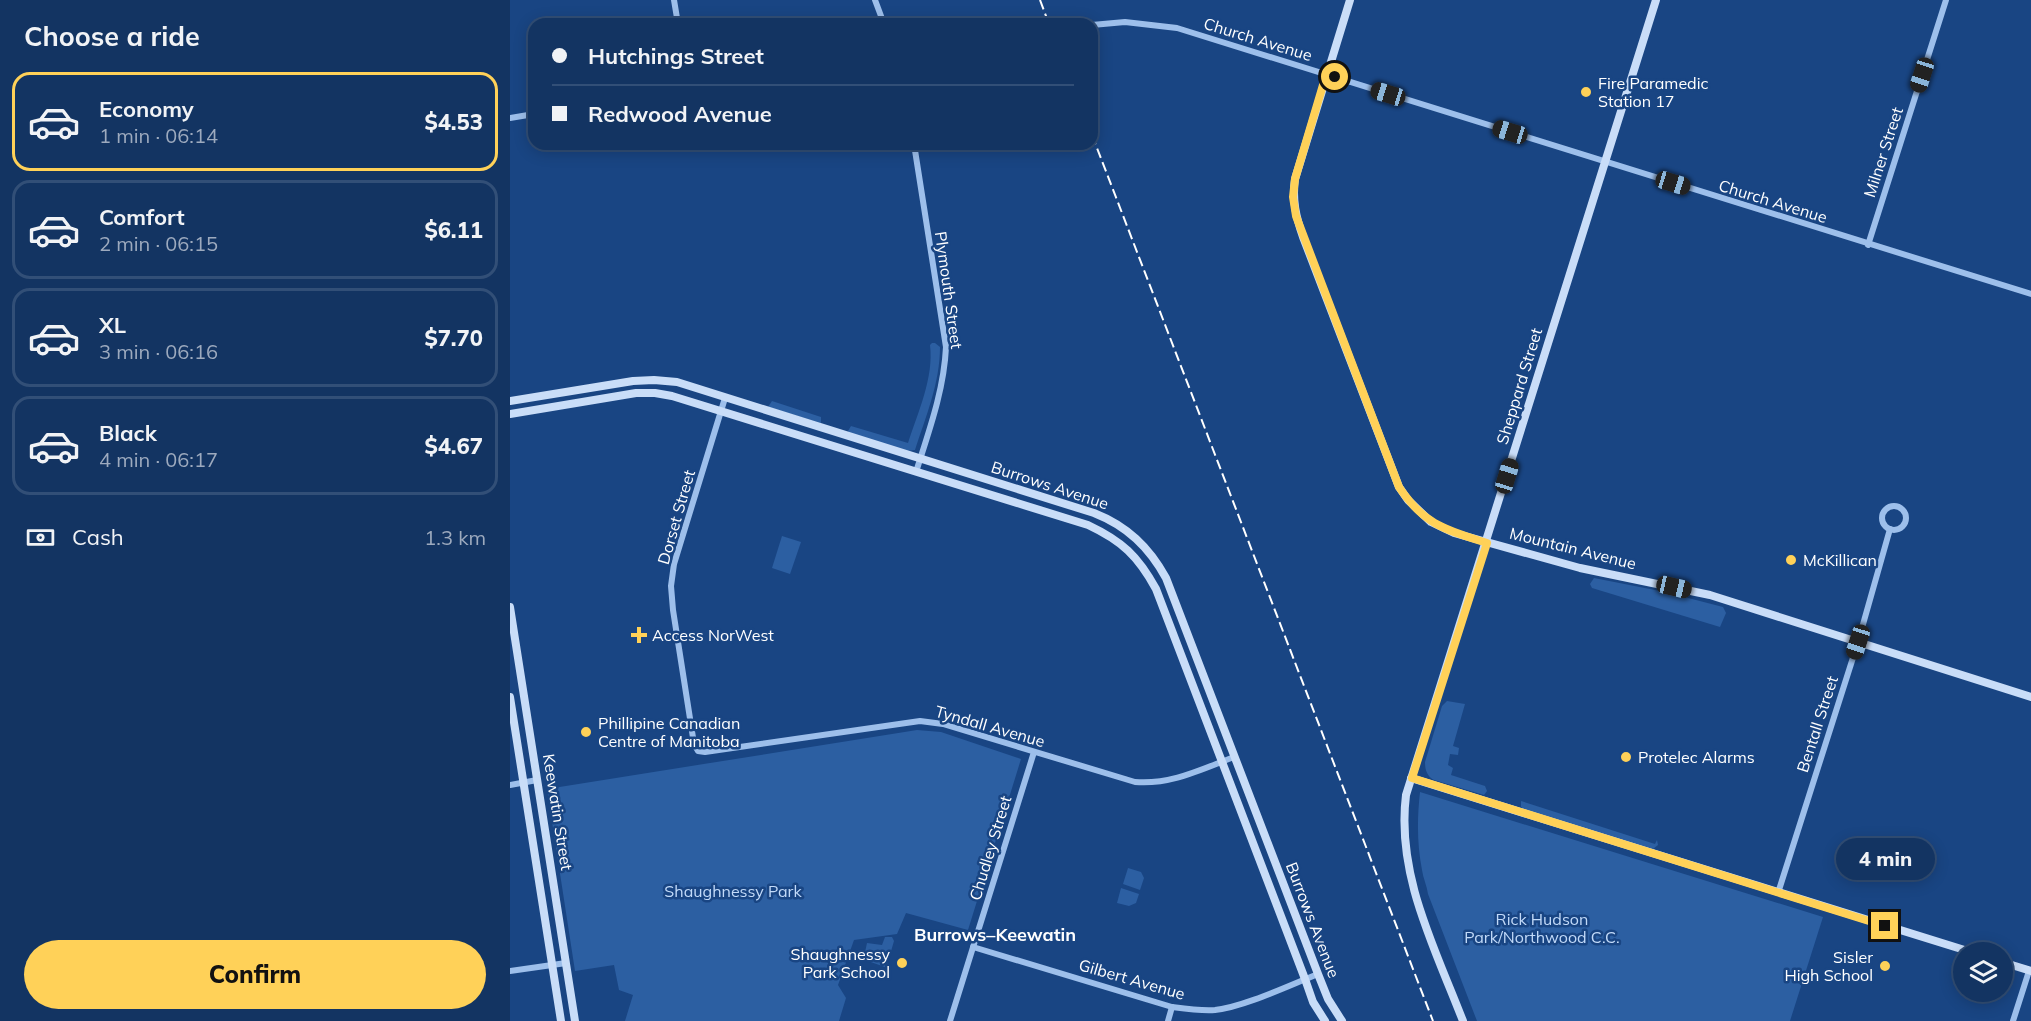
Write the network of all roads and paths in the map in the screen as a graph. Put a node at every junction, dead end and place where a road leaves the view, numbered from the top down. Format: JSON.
{"nodes":[{"id":1,"x":674,"y":0,"type":"edge"},
{"id":2,"x":875,"y":0,"type":"edge"},
{"id":3,"x":1350,"y":0,"type":"edge"},
{"id":4,"x":1656,"y":0,"type":"edge"},
{"id":5,"x":1946,"y":0,"type":"edge"},
{"id":6,"x":677,"y":18,"type":"edge"},
{"id":7,"x":882,"y":18,"type":"edge"},
{"id":8,"x":1098,"y":24,"type":"edge"},
{"id":9,"x":1326,"y":75,"type":"junction"},
{"id":10,"x":528,"y":115,"type":"edge"},
{"id":11,"x":510,"y":118,"type":"edge"},
{"id":12,"x":915,"y":150,"type":"edge"},
{"id":13,"x":1605,"y":162,"type":"junction"},
{"id":14,"x":1868,"y":245,"type":"junction"},
{"id":15,"x":2031,"y":294,"type":"edge"},
{"id":16,"x":590,"y":388,"type":"junction"},
{"id":17,"x":725,"y":398,"type":"junction"},
{"id":18,"x":510,"y":401,"type":"edge"},
{"id":19,"x":592,"y":401,"type":"junction"},
{"id":20,"x":721,"y":411,"type":"junction"},
{"id":21,"x":510,"y":414,"type":"edge"},
{"id":22,"x":920,"y":459,"type":"junction"},
{"id":23,"x":916,"y":472,"type":"junction"},
{"id":24,"x":1890,"y":529,"type":"dead end"},
{"id":25,"x":1487,"y":543,"type":"junction"},
{"id":26,"x":510,"y":608,"type":"edge"},
{"id":27,"x":1858,"y":642,"type":"junction"},
{"id":28,"x":510,"y":697,"type":"edge"},
{"id":29,"x":2031,"y":697,"type":"edge"},
{"id":30,"x":698,"y":751,"type":"joint"},
{"id":31,"x":1034,"y":752,"type":"junction"},
{"id":32,"x":1234,"y":757,"type":"junction"},
{"id":33,"x":1222,"y":762,"type":"junction"},
{"id":34,"x":1412,"y":778,"type":"junction"},
{"id":35,"x":537,"y":780,"type":"junction"},
{"id":36,"x":524,"y":782,"type":"junction"},
{"id":37,"x":510,"y":785,"type":"edge"},
{"id":38,"x":1778,"y":893,"type":"junction"},
{"id":39,"x":1953,"y":946,"type":"edge"},
{"id":40,"x":973,"y":947,"type":"junction"},
{"id":41,"x":566,"y":963,"type":"junction"},
{"id":42,"x":552,"y":964,"type":"junction"},
{"id":43,"x":2013,"y":966,"type":"edge"},
{"id":44,"x":510,"y":971,"type":"edge"},
{"id":45,"x":2030,"y":971,"type":"edge"},
{"id":46,"x":1318,"y":974,"type":"junction"},
{"id":47,"x":1305,"y":979,"type":"junction"},
{"id":48,"x":1172,"y":1007,"type":"junction"},
{"id":49,"x":561,"y":1021,"type":"edge"},
{"id":50,"x":575,"y":1021,"type":"edge"},
{"id":51,"x":950,"y":1021,"type":"edge"},
{"id":52,"x":1168,"y":1021,"type":"edge"},
{"id":53,"x":1325,"y":1021,"type":"edge"},
{"id":54,"x":1342,"y":1021,"type":"edge"},
{"id":55,"x":1463,"y":1021,"type":"edge"},
{"id":56,"x":2013,"y":1021,"type":"edge"}],
"edges":[{"from":1,"to":6,"type":"street"},
{"from":2,"to":7,"type":"street"},
{"from":3,"to":9,"type":"street","name":"Mountain Avenue"},
{"from":4,"to":13,"type":"street","name":"Sheppard Street"},
{"from":5,"to":14,"type":"street","name":"Milner Street"},
{"from":8,"to":9,"type":"street","name":"Church Avenue"},
{"from":9,"to":13,"type":"street","name":"Church Avenue"},
{"from":9,"to":25,"type":"street","name":"Mountain Avenue"},
{"from":10,"to":11,"type":"street"},
{"from":12,"to":22,"type":"street","name":"Plymouth Street"},
{"from":13,"to":14,"type":"street","name":"Church Avenue"},
{"from":13,"to":25,"type":"street","name":"Sheppard Street"},
{"from":14,"to":15,"type":"street","name":"Church Avenue"},
{"from":16,"to":17,"type":"street","name":"Burrows Avenue"},
{"from":16,"to":18,"type":"street","name":"Burrows Avenue"},
{"from":16,"to":19,"type":"street"},
{"from":17,"to":20,"type":"street","name":"Dorset Street"},
{"from":17,"to":22,"type":"street","name":"Burrows Avenue"},
{"from":19,"to":20,"type":"street","name":"Burrows Avenue"},
{"from":19,"to":21,"type":"street","name":"Burrows Avenue"},
{"from":20,"to":23,"type":"street","name":"Burrows Avenue"},
{"from":20,"to":30,"type":"street","name":"Dorset Street"},
{"from":22,"to":23,"type":"street","name":"Plymouth Street"},
{"from":22,"to":32,"type":"street","name":"Burrows Avenue"},
{"from":23,"to":33,"type":"street","name":"Burrows Avenue"},
{"from":24,"to":27,"type":"street","name":"Bentall Street"},
{"from":25,"to":27,"type":"street","name":"Mountain Avenue"},
{"from":25,"to":34,"type":"street","name":"Sheppard Street"},
{"from":26,"to":35,"type":"street","name":"Keewatin Street"},
{"from":27,"to":29,"type":"street","name":"Mountain Avenue"},
{"from":27,"to":38,"type":"street","name":"Bentall Street"},
{"from":28,"to":36,"type":"street","name":"Keewatin Street"},
{"from":30,"to":31,"type":"street","name":"Tyndall Avenue"},
{"from":31,"to":33,"type":"street","name":"Tyndall Avenue"},
{"from":31,"to":40,"type":"street","name":"Chudley Street"},
{"from":32,"to":33,"type":"street","name":"Tyndall Avenue"},
{"from":32,"to":46,"type":"street","name":"Burrows Avenue"},
{"from":33,"to":47,"type":"street","name":"Burrows Avenue"},
{"from":34,"to":38,"type":"street"},
{"from":34,"to":55,"type":"street","name":"Sheppard Street"},
{"from":35,"to":36,"type":"street"},
{"from":35,"to":41,"type":"street","name":"Keewatin Street"},
{"from":36,"to":37,"type":"street"},
{"from":36,"to":42,"type":"street","name":"Keewatin Street"},
{"from":38,"to":39,"type":"street"},
{"from":40,"to":48,"type":"street","name":"Gilbert Avenue"},
{"from":40,"to":51,"type":"street","name":"Chudley Street"},
{"from":41,"to":42,"type":"street"},
{"from":41,"to":50,"type":"street","name":"Keewatin Street"},
{"from":42,"to":44,"type":"street"},
{"from":42,"to":49,"type":"street","name":"Keewatin Street"},
{"from":43,"to":45,"type":"street"},
{"from":45,"to":56,"type":"street"},
{"from":46,"to":47,"type":"street","name":"Gilbert Avenue"},
{"from":46,"to":54,"type":"street","name":"Burrows Avenue"},
{"from":47,"to":48,"type":"street","name":"Gilbert Avenue"},
{"from":47,"to":53,"type":"street","name":"Burrows Avenue"},
{"from":48,"to":52,"type":"street"}]}
